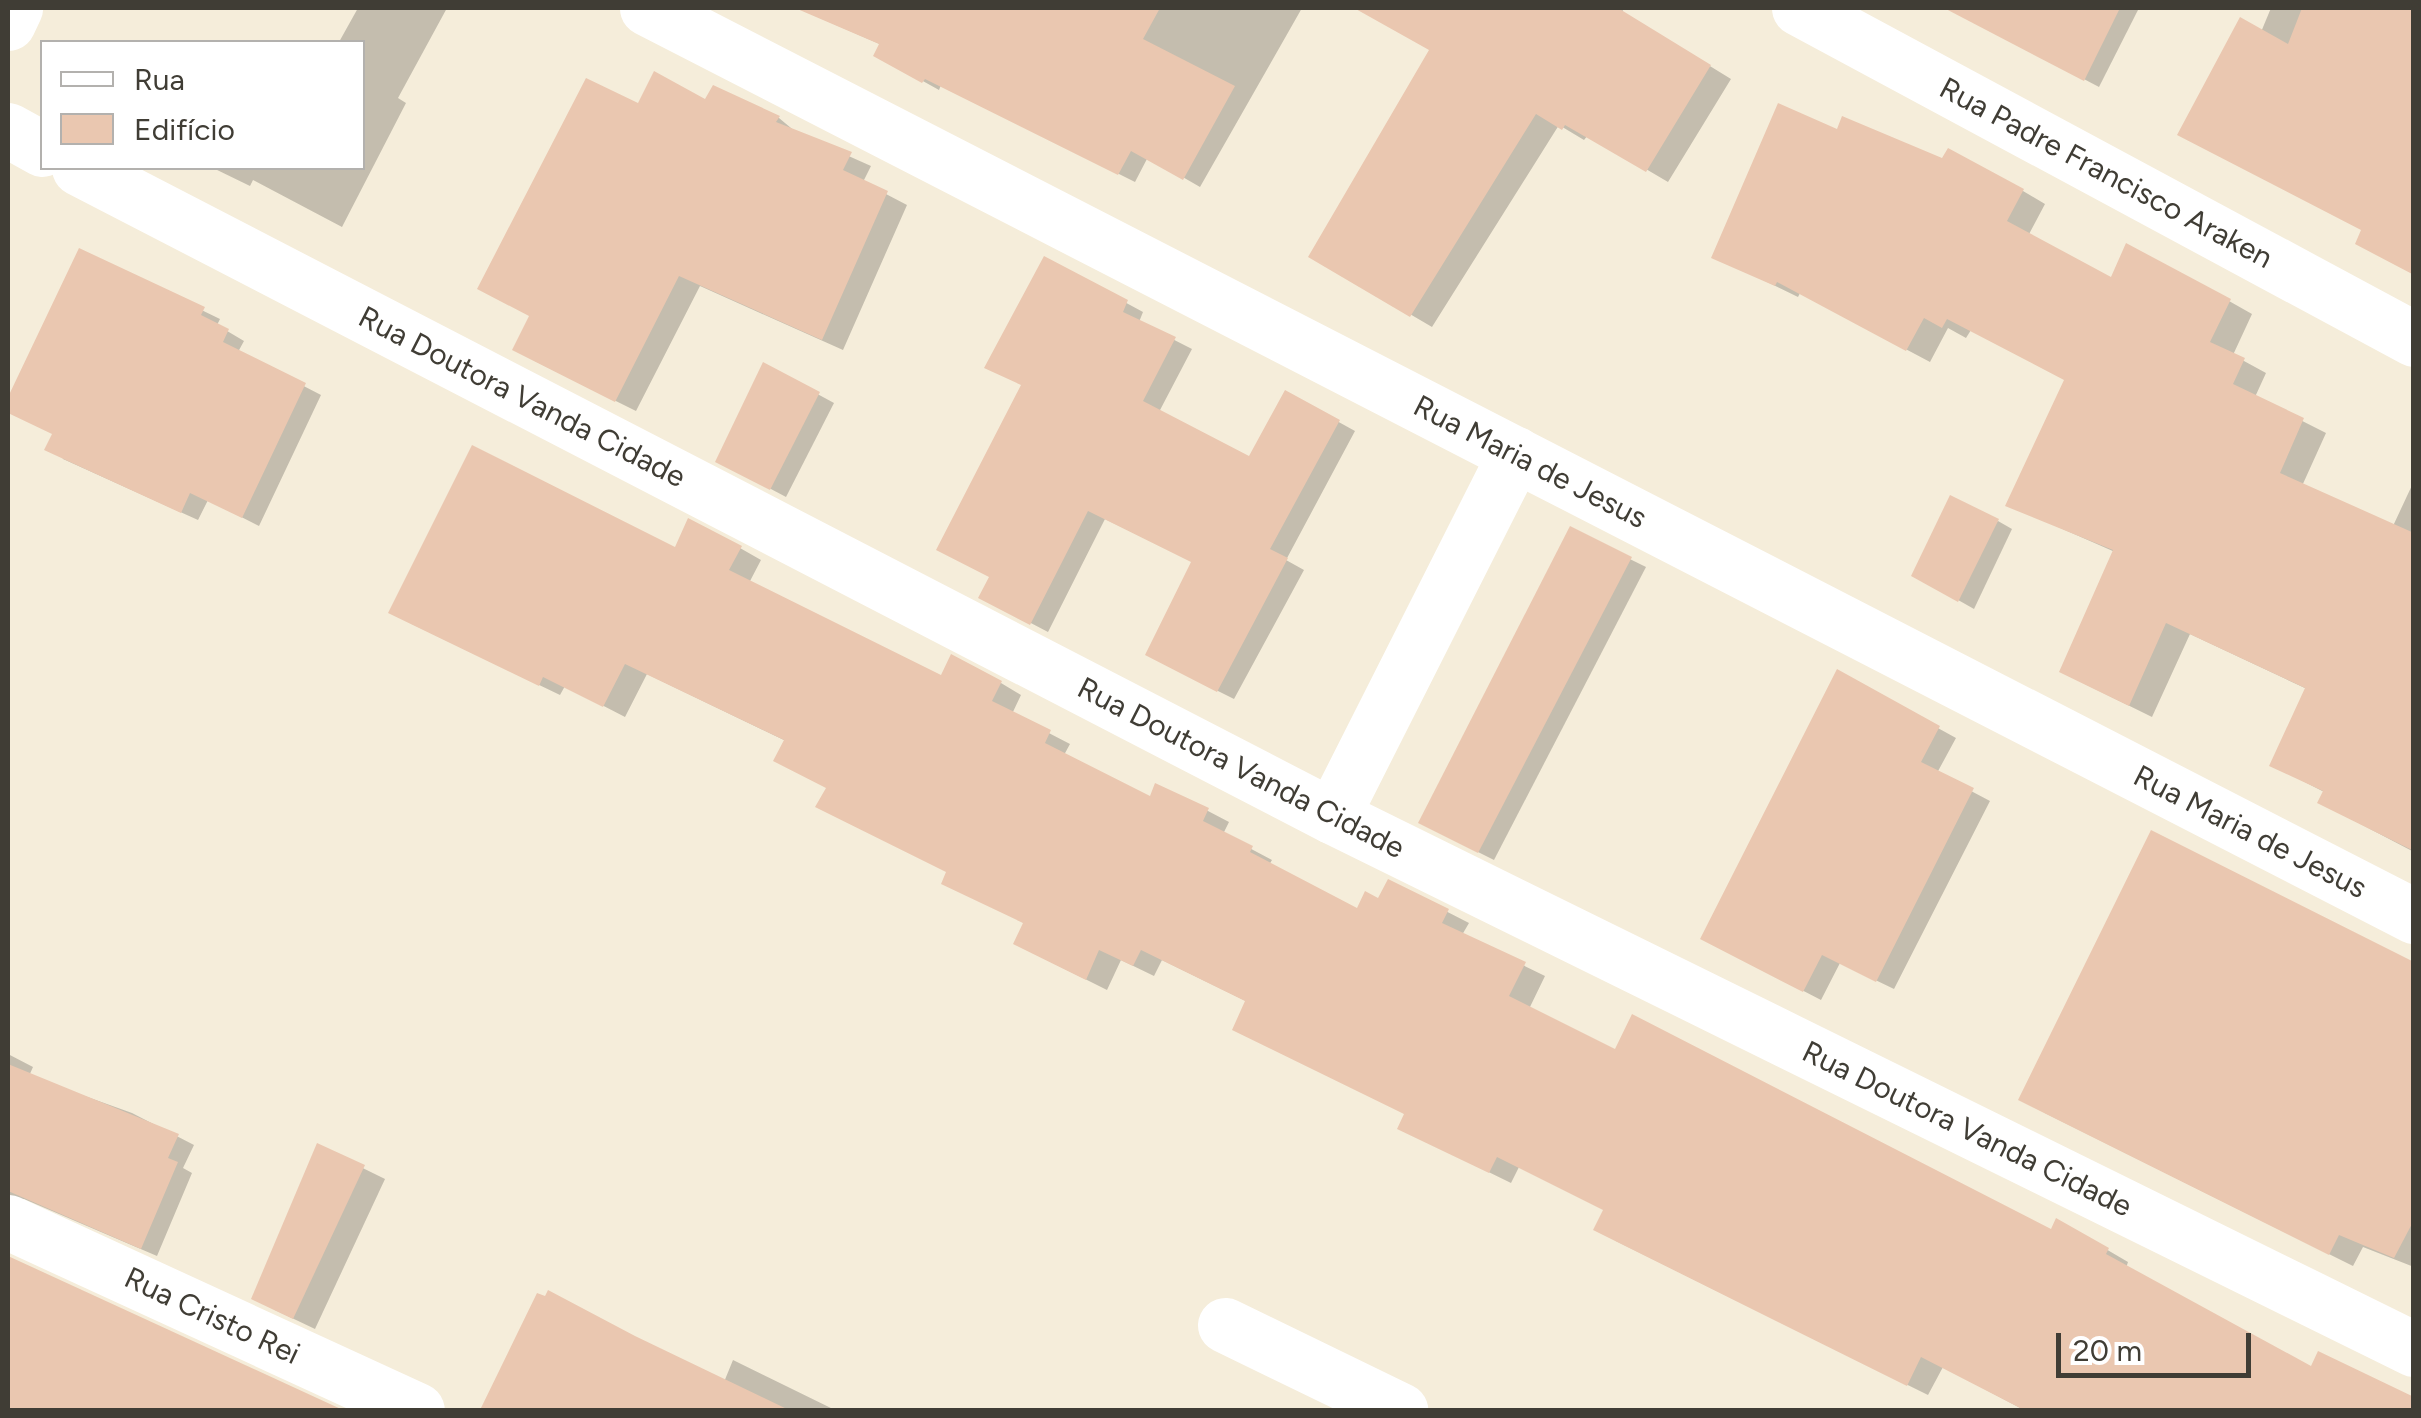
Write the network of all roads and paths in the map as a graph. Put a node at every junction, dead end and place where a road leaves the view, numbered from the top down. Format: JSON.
{"nodes":[{"id":1,"x":16,"y":8,"type":"edge"},
{"id":2,"x":647,"y":8,"type":"edge"},
{"id":3,"x":1808,"y":10,"type":"edge"},
{"id":4,"x":8,"y":22,"type":"edge"},
{"id":5,"x":8,"y":130,"type":"edge"},
{"id":6,"x":40,"y":147,"type":"edge"},
{"id":7,"x":83,"y":170,"type":"edge"},
{"id":8,"x":2414,"y":340,"type":"edge"},
{"id":9,"x":1515,"y":454,"type":"junction"},
{"id":10,"x":1332,"y":816,"type":"junction"},
{"id":11,"x":2414,"y":916,"type":"edge"},
{"id":12,"x":8,"y":1222,"type":"edge"},
{"id":13,"x":1225,"y":1325,"type":"dead end"},
{"id":14,"x":2414,"y":1349,"type":"edge"},
{"id":15,"x":417,"y":1410,"type":"edge"},
{"id":16,"x":1400,"y":1410,"type":"edge"}],
"edges":[{"from":1,"to":4,"type":"street"},
{"from":2,"to":9,"type":"street","name":"Rua Maria de Jesus"},
{"from":3,"to":8,"type":"street","name":"Rua Padre Francisco Araken"},
{"from":5,"to":6,"type":"street"},
{"from":7,"to":10,"type":"street","name":"Rua Doutora Vanda Cidade"},
{"from":9,"to":10,"type":"street"},
{"from":9,"to":11,"type":"street","name":"Rua Maria de Jesus"},
{"from":10,"to":14,"type":"street","name":"Rua Doutora Vanda Cidade"},
{"from":12,"to":15,"type":"street","name":"Rua Cristo Rei"},
{"from":13,"to":16,"type":"street"}]}
